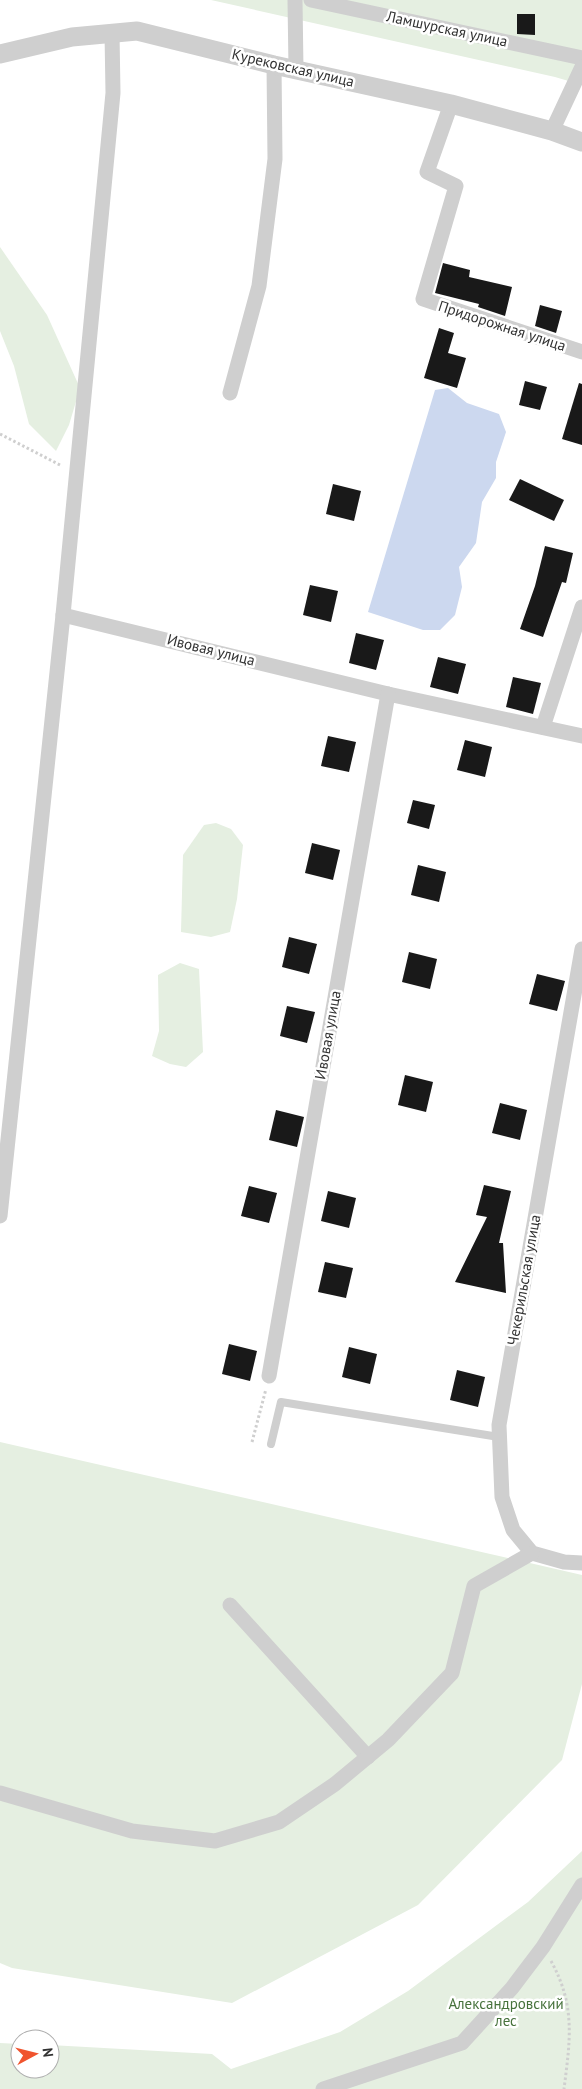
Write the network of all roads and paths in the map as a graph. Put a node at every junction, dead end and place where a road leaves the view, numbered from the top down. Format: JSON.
{"nodes":[{"id":1,"x":295,"y":0,"type":"edge"},
{"id":2,"x":311,"y":0,"type":"edge"},
{"id":3,"x":112,"y":33,"type":"junction"},
{"id":4,"x":0,"y":54,"type":"edge"},
{"id":5,"x":582,"y":58,"type":"edge"},
{"id":6,"x":274,"y":65,"type":"junction"},
{"id":7,"x":582,"y":67,"type":"edge"},
{"id":8,"x":296,"y":70,"type":"junction"},
{"id":9,"x":451,"y":104,"type":"junction"},
{"id":10,"x":552,"y":131,"type":"junction"},
{"id":11,"x":582,"y":142,"type":"edge"},
{"id":12,"x":582,"y":352,"type":"edge"},
{"id":13,"x":230,"y":393,"type":"dead end"},
{"id":14,"x":0,"y":434,"type":"edge"},
{"id":15,"x":76,"y":472,"type":"junction"},
{"id":16,"x":582,"y":607,"type":"edge"},
{"id":17,"x":63,"y":614,"type":"junction"},
{"id":18,"x":388,"y":694,"type":"junction"},
{"id":19,"x":543,"y":728,"type":"junction"},
{"id":20,"x":582,"y":736,"type":"edge"},
{"id":21,"x":582,"y":949,"type":"edge"},
{"id":22,"x":0,"y":1216,"type":"edge"},
{"id":23,"x":269,"y":1376,"type":"joint"},
{"id":24,"x":499,"y":1437,"type":"junction"},
{"id":25,"x":252,"y":1442,"type":"dead end"},
{"id":26,"x":271,"y":1444,"type":"dead end"},
{"id":27,"x":532,"y":1553,"type":"junction"},
{"id":28,"x":582,"y":1564,"type":"edge"},
{"id":29,"x":230,"y":1605,"type":"dead end"},
{"id":30,"x":368,"y":1757,"type":"junction"},
{"id":31,"x":0,"y":1794,"type":"edge"},
{"id":32,"x":582,"y":1885,"type":"edge"},
{"id":33,"x":543,"y":1947,"type":"junction"},
{"id":34,"x":324,"y":2089,"type":"edge"},
{"id":35,"x":564,"y":2089,"type":"edge"}],
"edges":[{"from":1,"to":8,"type":"street"},
{"from":2,"to":5,"type":"street","name":"Ламшурская улица"},
{"from":3,"to":4,"type":"street","name":"Курековская улица"},
{"from":3,"to":6,"type":"street","name":"Курековская улица"},
{"from":3,"to":15,"type":"street"},
{"from":6,"to":8,"type":"street","name":"Курековская улица"},
{"from":6,"to":13,"type":"street"},
{"from":7,"to":10,"type":"street"},
{"from":8,"to":9,"type":"street","name":"Курековская улица"},
{"from":9,"to":10,"type":"street","name":"Курековская улица"},
{"from":9,"to":12,"type":"street","name":"Придорожная улица"},
{"from":10,"to":11,"type":"street","name":"Курековская улица"},
{"from":14,"to":15,"type":"path"},
{"from":15,"to":17,"type":"street"},
{"from":16,"to":19,"type":"street"},
{"from":17,"to":18,"type":"street","name":"Ивовая улица"},
{"from":17,"to":22,"type":"street"},
{"from":18,"to":19,"type":"street","name":"Ивовая улица"},
{"from":18,"to":23,"type":"street","name":"Ивовая улица"},
{"from":19,"to":20,"type":"street","name":"Ивовая улица"},
{"from":21,"to":24,"type":"street","name":"Чекерильская улица"},
{"from":23,"to":25,"type":"path"},
{"from":24,"to":26,"type":"lane"},
{"from":24,"to":27,"type":"street","name":"Чекерильская улица"},
{"from":27,"to":28,"type":"street"},
{"from":27,"to":30,"type":"street"},
{"from":29,"to":30,"type":"street"},
{"from":30,"to":31,"type":"street"},
{"from":32,"to":33,"type":"street"},
{"from":33,"to":34,"type":"street"},
{"from":33,"to":35,"type":"path"}]}
